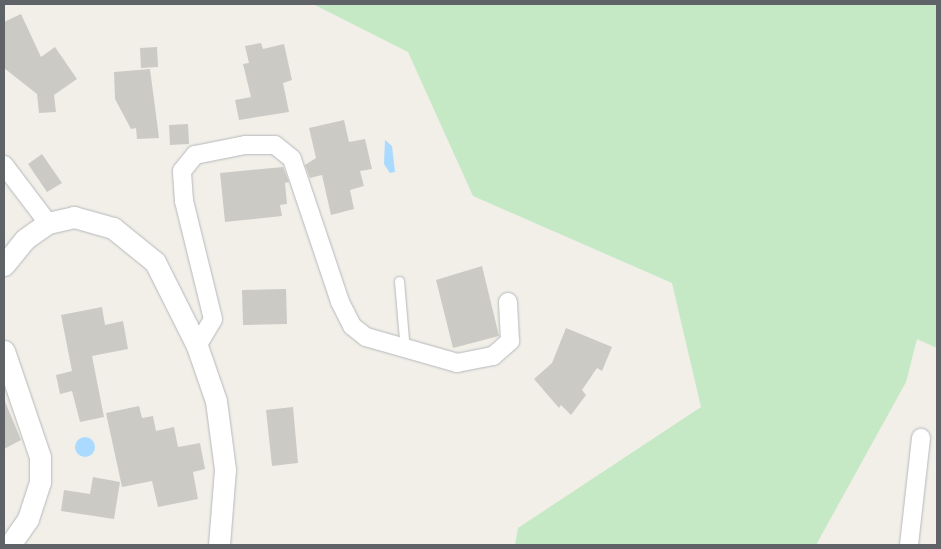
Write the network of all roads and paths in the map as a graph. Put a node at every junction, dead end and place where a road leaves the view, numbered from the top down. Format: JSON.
{"nodes":[{"id":1,"x":4,"y":165,"type":"edge"},
{"id":2,"x":48,"y":223,"type":"junction"},
{"id":3,"x":4,"y":266,"type":"edge"},
{"id":4,"x":399,"y":281,"type":"dead end"},
{"id":5,"x":508,"y":302,"type":"dead end"},
{"id":6,"x":197,"y":346,"type":"junction"},
{"id":7,"x":4,"y":351,"type":"edge"},
{"id":8,"x":405,"y":351,"type":"junction"},
{"id":9,"x":921,"y":438,"type":"dead end"},
{"id":10,"x":10,"y":545,"type":"edge"},
{"id":11,"x":219,"y":545,"type":"edge"},
{"id":12,"x":909,"y":545,"type":"edge"}],
"edges":[{"from":1,"to":2,"type":"street"},
{"from":2,"to":3,"type":"street"},
{"from":2,"to":6,"type":"street"},
{"from":4,"to":8,"type":"lane"},
{"from":5,"to":8,"type":"street"},
{"from":6,"to":8,"type":"street"},
{"from":6,"to":11,"type":"street"},
{"from":7,"to":10,"type":"street"},
{"from":9,"to":12,"type":"street"}]}
